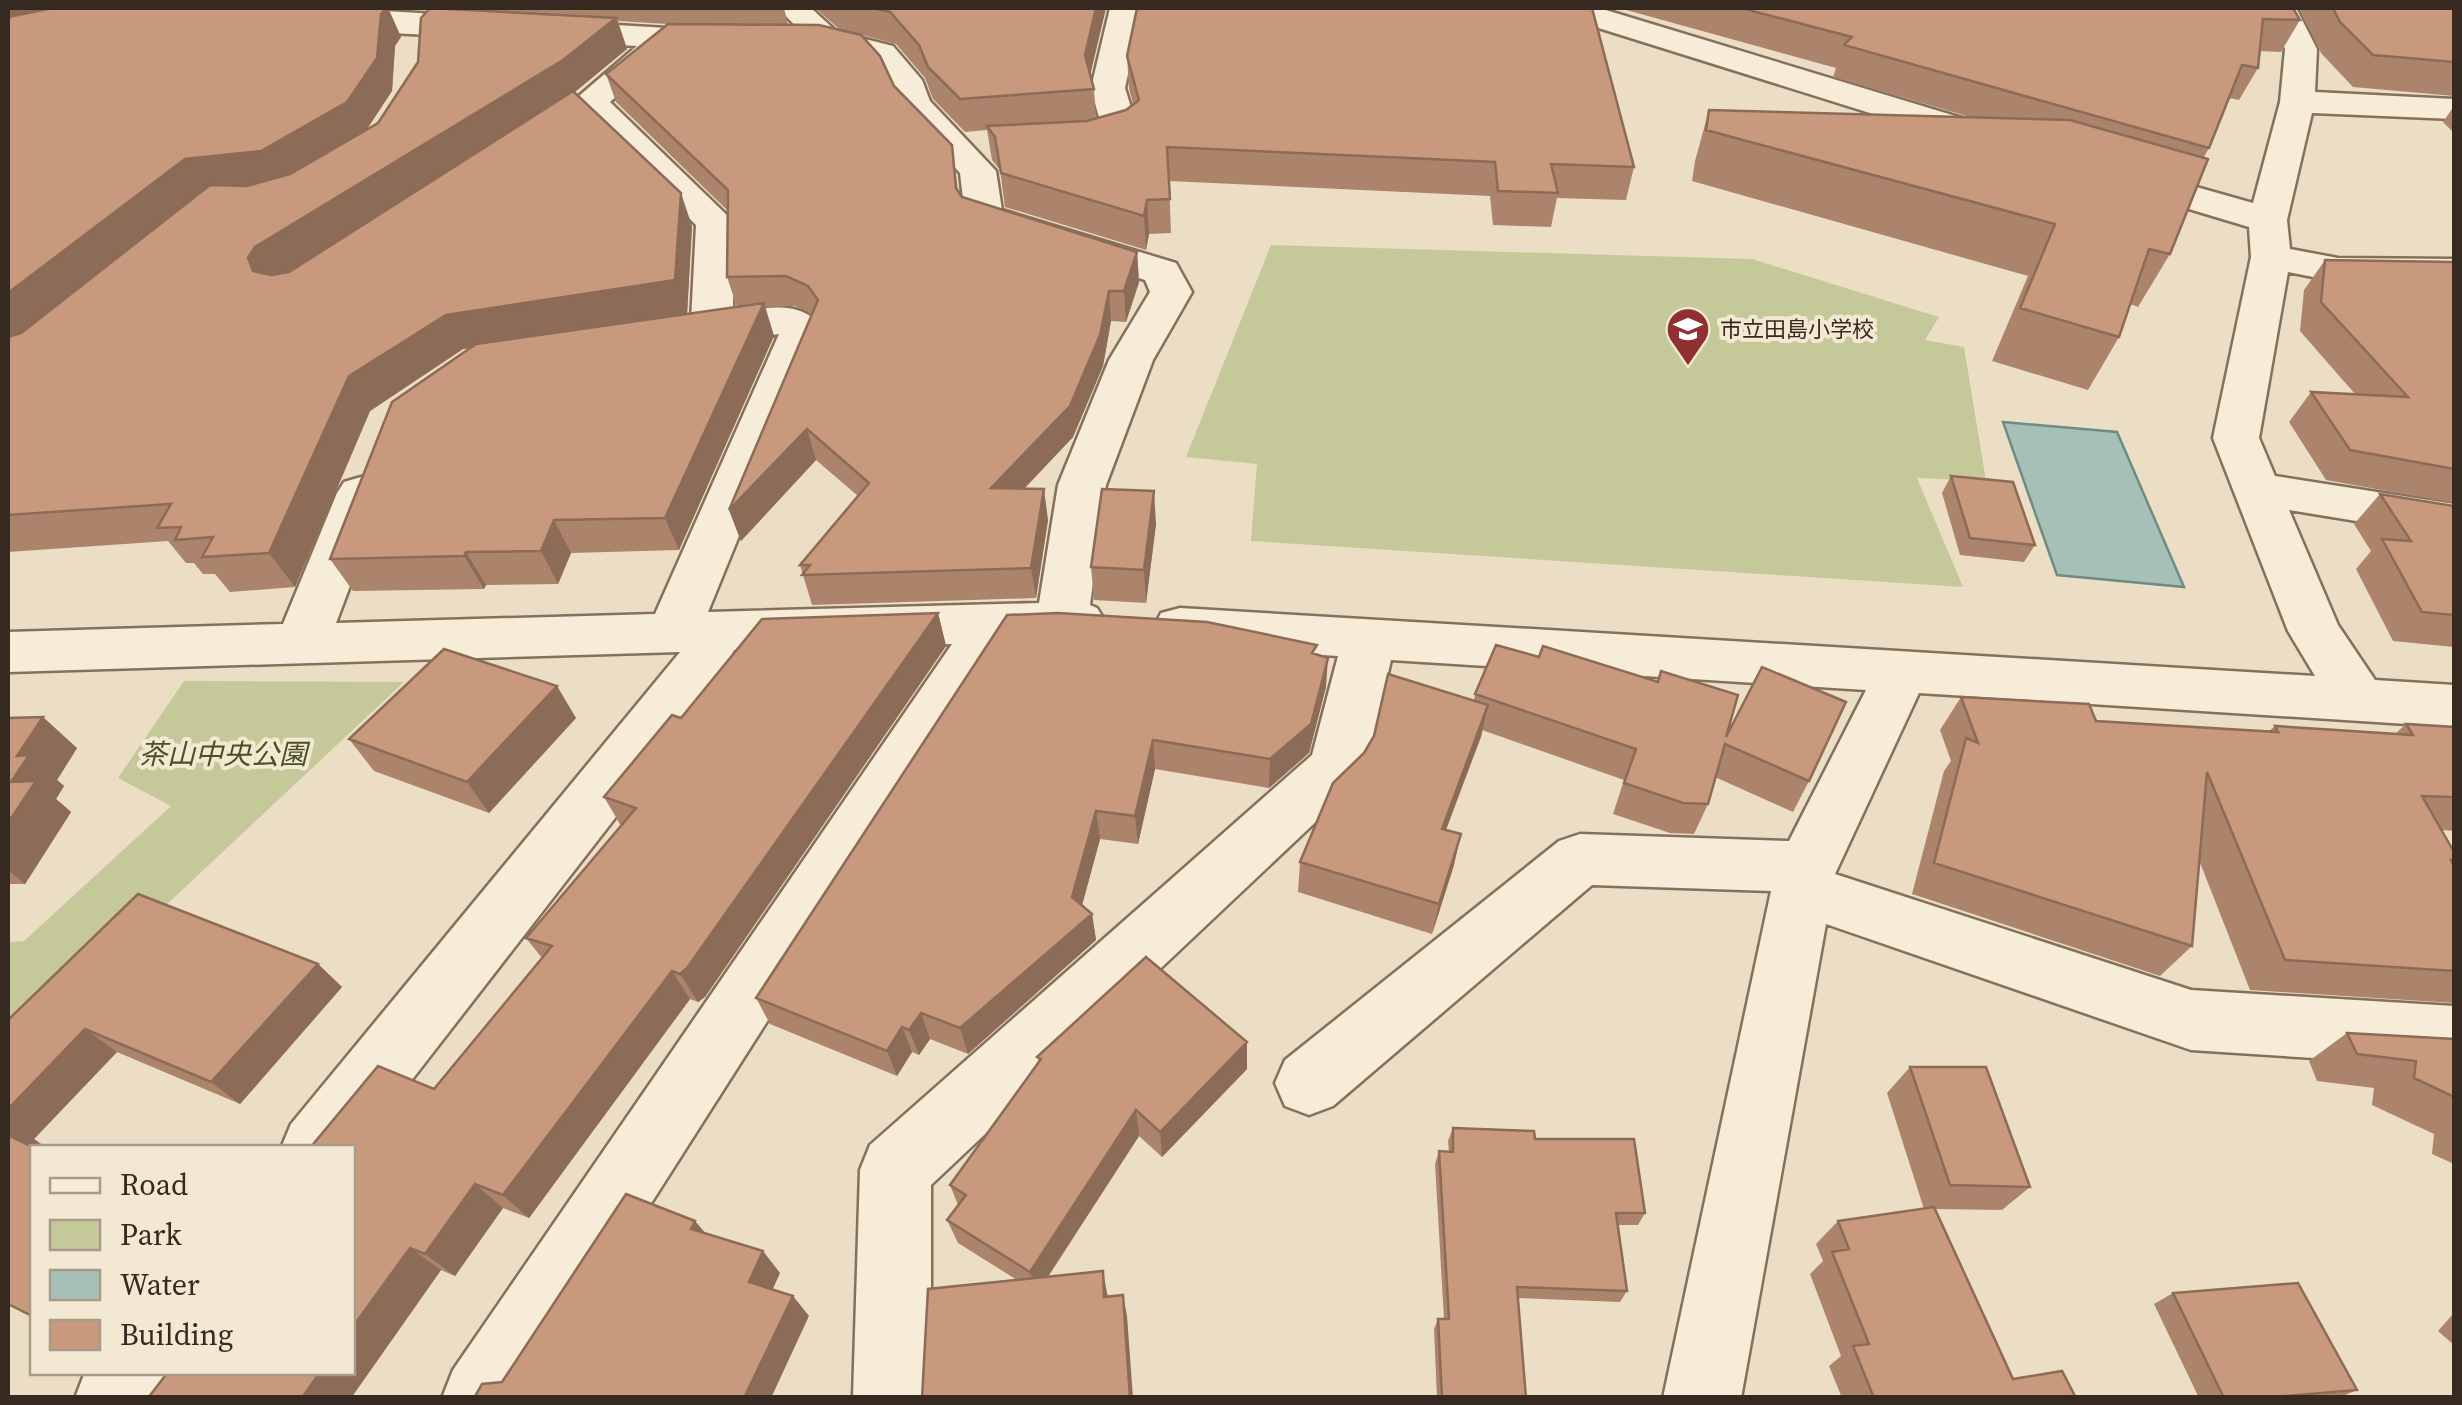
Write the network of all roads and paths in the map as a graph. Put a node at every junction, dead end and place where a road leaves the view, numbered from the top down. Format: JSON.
{"nodes":[{"id":1,"x":350,"y":8,"type":"edge"},
{"id":2,"x":1126,"y":8,"type":"edge"},
{"id":3,"x":1568,"y":8,"type":"edge"},
{"id":4,"x":2280,"y":8,"type":"edge"},
{"id":5,"x":436,"y":24,"type":"junction"},
{"id":6,"x":802,"y":28,"type":"edge"},
{"id":7,"x":667,"y":38,"type":"junction"},
{"id":8,"x":706,"y":38,"type":"edge"},
{"id":9,"x":415,"y":61,"type":"edge"},
{"id":10,"x":2297,"y":102,"type":"junction"},
{"id":11,"x":2454,"y":109,"type":"edge"},
{"id":12,"x":954,"y":147,"type":"junction"},
{"id":13,"x":2021,"y":148,"type":"edge"},
{"id":14,"x":2097,"y":170,"type":"edge"},
{"id":15,"x":2270,"y":238,"type":"junction"},
{"id":16,"x":2454,"y":271,"type":"edge"},
{"id":17,"x":712,"y":330,"type":"junction"},
{"id":18,"x":654,"y":338,"type":"edge"},
{"id":19,"x":374,"y":461,"type":"edge"},
{"id":20,"x":2256,"y":490,"type":"junction"},
{"id":21,"x":2454,"y":520,"type":"edge"},
{"id":22,"x":1062,"y":620,"type":"junction"},
{"id":23,"x":995,"y":622,"type":"junction"},
{"id":24,"x":692,"y":633,"type":"junction"},
{"id":25,"x":1368,"y":638,"type":"junction"},
{"id":26,"x":302,"y":644,"type":"junction"},
{"id":27,"x":8,"y":652,"type":"edge"},
{"id":28,"x":1902,"y":670,"type":"junction"},
{"id":29,"x":2358,"y":699,"type":"junction"},
{"id":30,"x":2454,"y":706,"type":"edge"},
{"id":31,"x":1804,"y":878,"type":"junction"},
{"id":32,"x":2454,"y":1037,"type":"edge"},
{"id":33,"x":1310,"y":1082,"type":"dead end"},
{"id":34,"x":318,"y":1145,"type":"edge"},
{"id":35,"x":132,"y":1375,"type":"edge"},
{"id":36,"x":114,"y":1398,"type":"edge"},
{"id":37,"x":482,"y":1398,"type":"edge"},
{"id":38,"x":892,"y":1398,"type":"edge"},
{"id":39,"x":1702,"y":1398,"type":"edge"}],
"edges":[{"from":1,"to":5,"type":"street"},
{"from":2,"to":12,"type":"street"},
{"from":3,"to":13,"type":"street"},
{"from":4,"to":10,"type":"street"},
{"from":5,"to":7,"type":"street"},
{"from":5,"to":9,"type":"street"},
{"from":6,"to":12,"type":"street"},
{"from":7,"to":8,"type":"street"},
{"from":7,"to":17,"type":"street"},
{"from":10,"to":11,"type":"street"},
{"from":10,"to":15,"type":"street"},
{"from":12,"to":22,"type":"street"},
{"from":14,"to":15,"type":"street"},
{"from":15,"to":16,"type":"street"},
{"from":15,"to":20,"type":"street"},
{"from":17,"to":18,"type":"street"},
{"from":17,"to":24,"type":"street"},
{"from":19,"to":26,"type":"street"},
{"from":20,"to":21,"type":"street"},
{"from":20,"to":29,"type":"street"},
{"from":22,"to":23,"type":"street"},
{"from":22,"to":25,"type":"street"},
{"from":23,"to":24,"type":"street"},
{"from":23,"to":37,"type":"street"},
{"from":24,"to":26,"type":"street"},
{"from":24,"to":34,"type":"street"},
{"from":25,"to":28,"type":"street"},
{"from":25,"to":38,"type":"street"},
{"from":26,"to":27,"type":"street"},
{"from":28,"to":29,"type":"street"},
{"from":28,"to":31,"type":"street"},
{"from":29,"to":30,"type":"street"},
{"from":31,"to":32,"type":"street"},
{"from":31,"to":33,"type":"street"},
{"from":31,"to":39,"type":"street"},
{"from":35,"to":36,"type":"street"}]}
